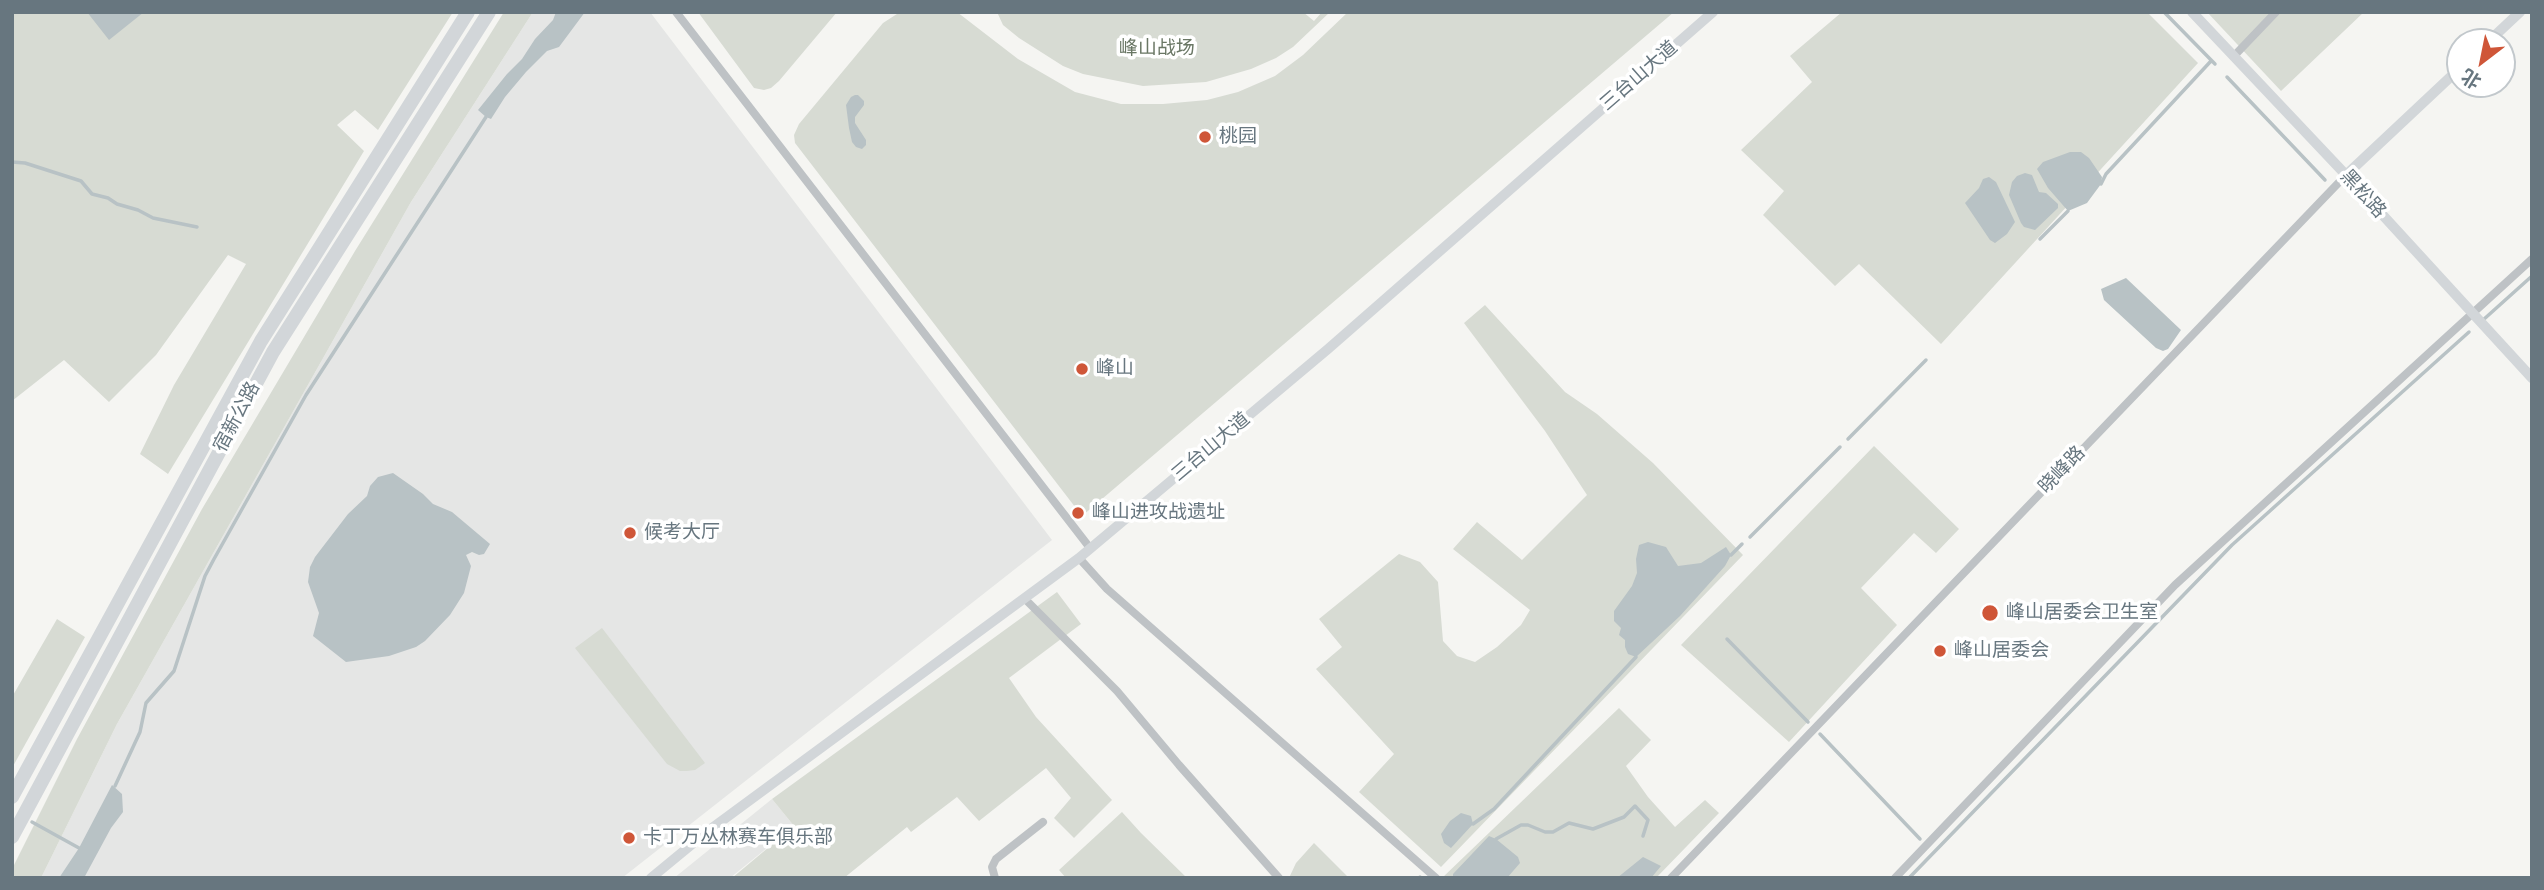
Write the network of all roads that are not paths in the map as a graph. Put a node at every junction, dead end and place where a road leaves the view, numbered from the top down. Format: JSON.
{"nodes":[{"id":1,"x":468,"y":12,"type":"edge"},
{"id":2,"x":489,"y":12,"type":"edge"},
{"id":3,"x":676,"y":12,"type":"edge"},
{"id":4,"x":1713,"y":12,"type":"edge"},
{"id":5,"x":2192,"y":12,"type":"edge"},
{"id":6,"x":2276,"y":12,"type":"edge"},
{"id":7,"x":2520,"y":12,"type":"edge"},
{"id":8,"x":2503,"y":28,"type":"edge"},
{"id":9,"x":2234,"y":56,"type":"junction"},
{"id":10,"x":2446,"y":81,"type":"edge"},
{"id":11,"x":2346,"y":174,"type":"junction"},
{"id":12,"x":2532,"y":259,"type":"edge"},
{"id":13,"x":2471,"y":313,"type":"junction"},
{"id":14,"x":2532,"y":378,"type":"edge"},
{"id":15,"x":1090,"y":548,"type":"junction"},
{"id":16,"x":1079,"y":558,"type":"junction"},
{"id":17,"x":1025,"y":599,"type":"junction"},
{"id":18,"x":12,"y":797,"type":"edge"},
{"id":19,"x":1043,"y":822,"type":"dead end"},
{"id":20,"x":12,"y":837,"type":"edge"},
{"id":21,"x":658,"y":876,"type":"edge"},
{"id":22,"x":995,"y":878,"type":"edge"},
{"id":23,"x":1279,"y":878,"type":"edge"},
{"id":24,"x":1436,"y":878,"type":"edge"},
{"id":25,"x":1671,"y":878,"type":"edge"},
{"id":26,"x":1895,"y":878,"type":"edge"}],
"edges":[{"from":1,"to":18,"type":"highway","name":"宿新公路"},
{"from":2,"to":20,"type":"highway","name":"宿新公路"},
{"from":3,"to":15,"type":"street"},
{"from":4,"to":15,"type":"main road","name":"三台山大道"},
{"from":5,"to":9,"type":"main road","name":"黑松路"},
{"from":6,"to":9,"type":"street"},
{"from":7,"to":8,"type":"main road"},
{"from":9,"to":11,"type":"main road","name":"黑松路"},
{"from":10,"to":11,"type":"main road","name":"晓峰路"},
{"from":11,"to":13,"type":"main road","name":"黑松路"},
{"from":11,"to":25,"type":"street","name":"晓峰路"},
{"from":12,"to":13,"type":"street"},
{"from":13,"to":14,"type":"main road","name":"黑松路"},
{"from":13,"to":26,"type":"street"},
{"from":15,"to":16,"type":"main road","name":"三台山大道"},
{"from":16,"to":17,"type":"main road","name":"三台山大道"},
{"from":16,"to":24,"type":"street"},
{"from":17,"to":21,"type":"main road","name":"三台山大道"},
{"from":17,"to":23,"type":"street"},
{"from":19,"to":22,"type":"street"}]}
